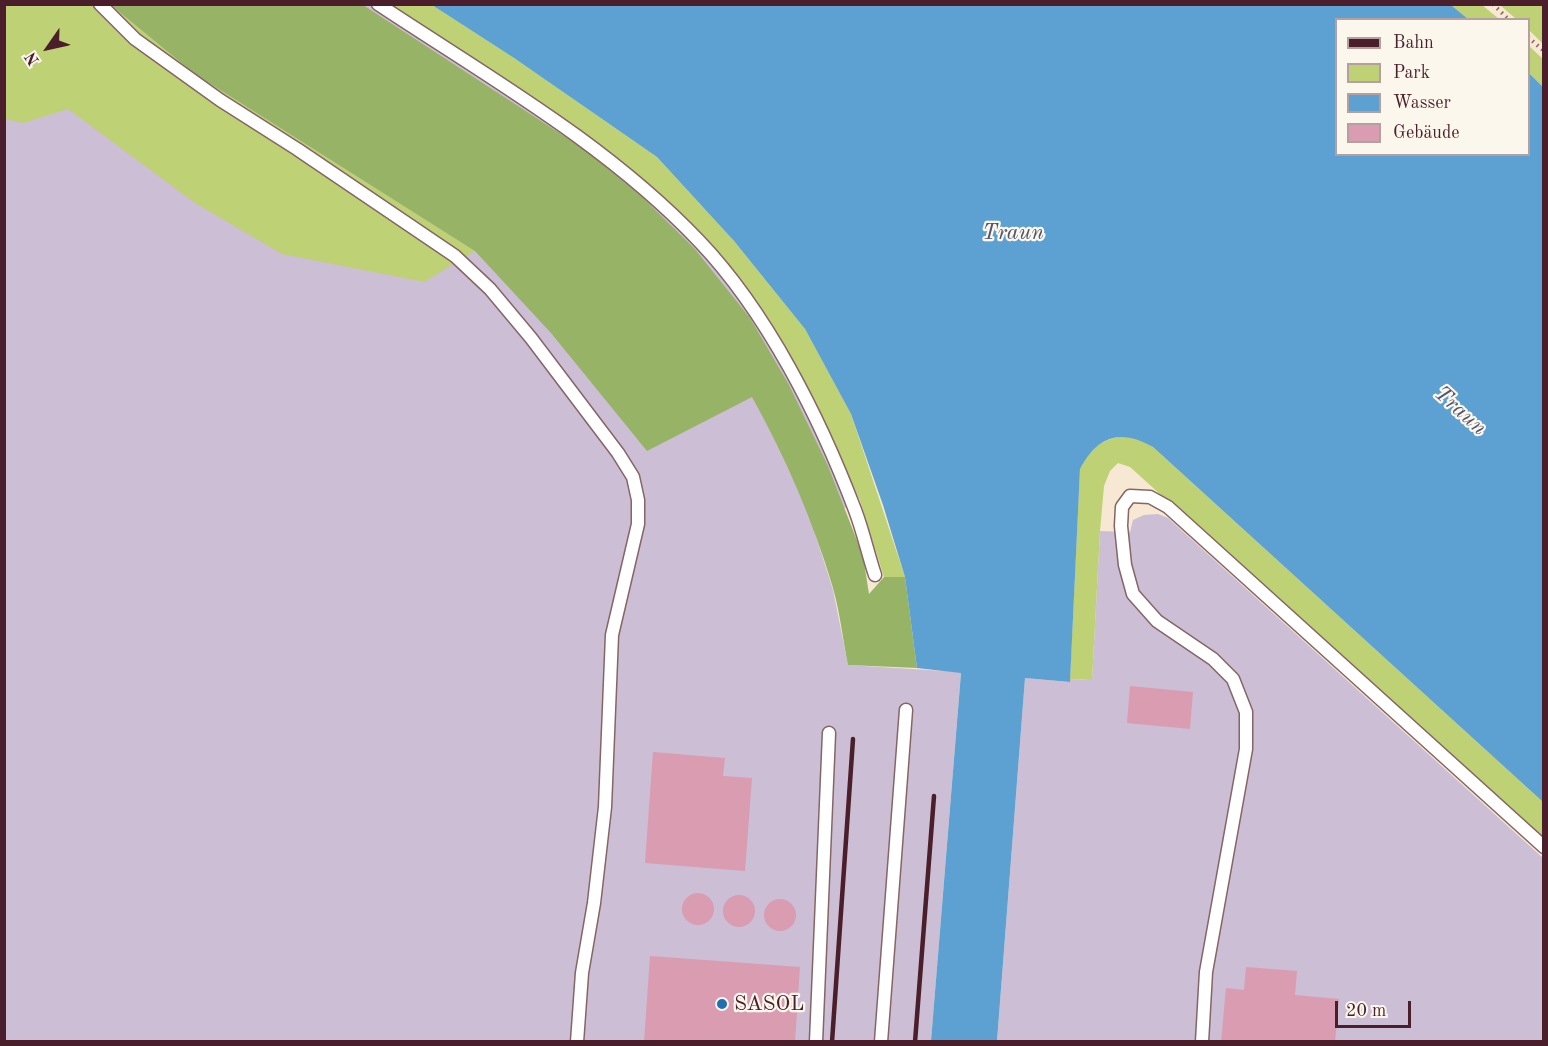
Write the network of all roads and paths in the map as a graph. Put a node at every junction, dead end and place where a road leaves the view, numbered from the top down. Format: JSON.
{"nodes":[{"id":1,"x":100,"y":4,"type":"edge"},
{"id":2,"x":378,"y":4,"type":"edge"},
{"id":3,"x":1493,"y":4,"type":"edge"},
{"id":4,"x":1507,"y":18,"type":"edge"},
{"id":5,"x":1530,"y":39,"type":"edge"},
{"id":6,"x":1544,"y":51,"type":"edge"},
{"id":7,"x":875,"y":575,"type":"dead end"},
{"id":8,"x":906,"y":710,"type":"dead end"},
{"id":9,"x":829,"y":733,"type":"dead end"},
{"id":10,"x":1544,"y":848,"type":"edge"},
{"id":11,"x":577,"y":1041,"type":"edge"},
{"id":12,"x":816,"y":1041,"type":"edge"},
{"id":13,"x":881,"y":1041,"type":"edge"},
{"id":14,"x":1202,"y":1041,"type":"edge"}],
"edges":[{"from":1,"to":11,"type":"lane"},
{"from":2,"to":7,"type":"lane"},
{"from":3,"to":4,"type":"path"},
{"from":5,"to":6,"type":"path"},
{"from":8,"to":13,"type":"lane"},
{"from":9,"to":12,"type":"lane"},
{"from":10,"to":14,"type":"lane"}]}
